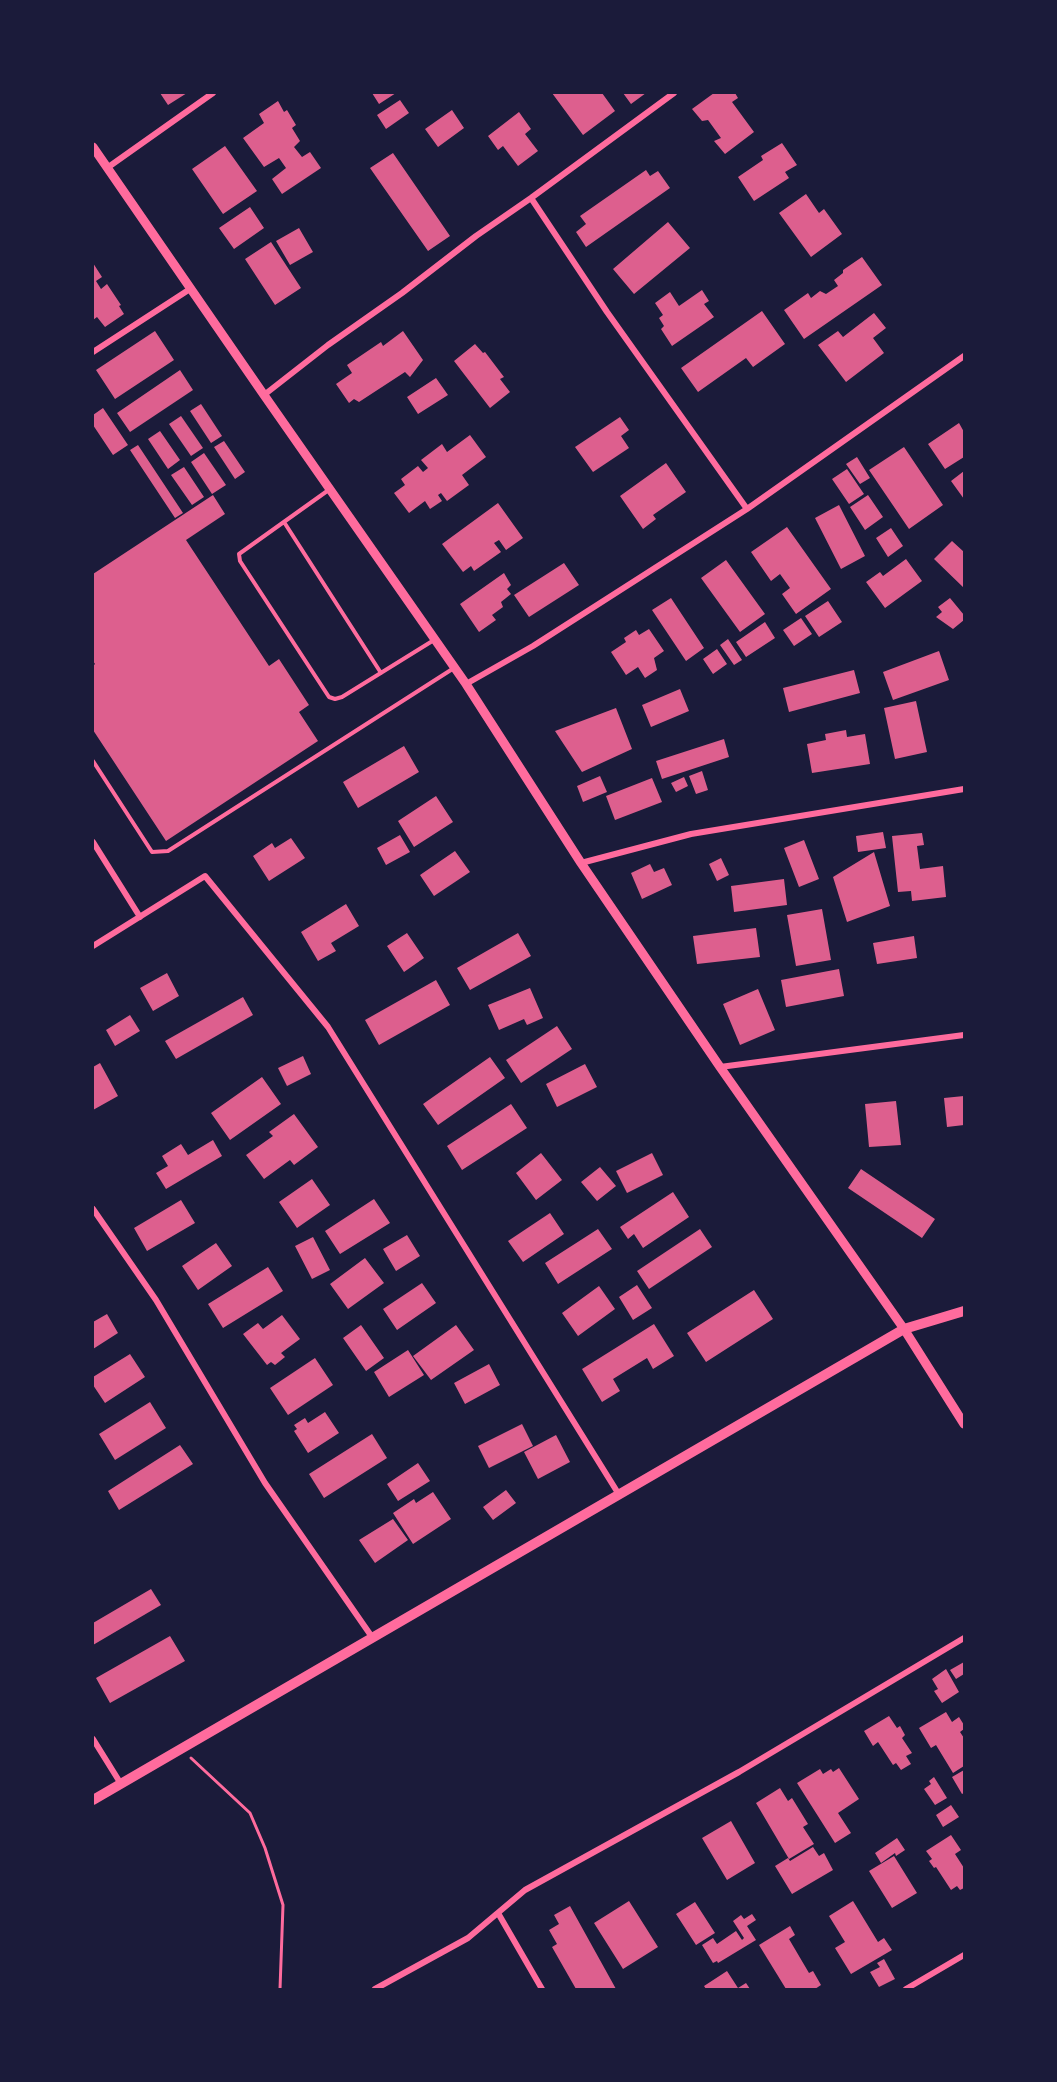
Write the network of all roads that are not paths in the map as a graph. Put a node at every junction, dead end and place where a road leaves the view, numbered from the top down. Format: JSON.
{"nodes":[{"id":1,"x":213,"y":93,"type":"edge"},
{"id":2,"x":674,"y":93,"type":"edge"},
{"id":3,"x":93,"y":147,"type":"edge"},
{"id":4,"x":107,"y":168,"type":"junction"},
{"id":5,"x":531,"y":198,"type":"junction"},
{"id":6,"x":190,"y":290,"type":"junction"},
{"id":7,"x":93,"y":352,"type":"edge"},
{"id":8,"x":964,"y":356,"type":"edge"},
{"id":9,"x":264,"y":395,"type":"junction"},
{"id":10,"x":330,"y":489,"type":"junction"},
{"id":11,"x":747,"y":509,"type":"junction"},
{"id":12,"x":284,"y":522,"type":"junction"},
{"id":13,"x":435,"y":640,"type":"junction"},
{"id":14,"x":454,"y":667,"type":"junction"},
{"id":15,"x":381,"y":673,"type":"junction"},
{"id":16,"x":466,"y":684,"type":"junction"},
{"id":17,"x":93,"y":761,"type":"edge"},
{"id":18,"x":964,"y":789,"type":"edge"},
{"id":19,"x":93,"y":842,"type":"edge"},
{"id":20,"x":581,"y":863,"type":"junction"},
{"id":21,"x":140,"y":917,"type":"junction"},
{"id":22,"x":93,"y":946,"type":"edge"},
{"id":23,"x":964,"y":1035,"type":"edge"},
{"id":24,"x":720,"y":1067,"type":"junction"},
{"id":25,"x":93,"y":1209,"type":"edge"},
{"id":26,"x":964,"y":1311,"type":"edge"},
{"id":27,"x":904,"y":1329,"type":"junction"},
{"id":28,"x":964,"y":1424,"type":"edge"},
{"id":29,"x":618,"y":1493,"type":"junction"},
{"id":30,"x":372,"y":1637,"type":"junction"},
{"id":31,"x":964,"y":1638,"type":"edge"},
{"id":32,"x":93,"y":1739,"type":"edge"},
{"id":33,"x":121,"y":1784,"type":"junction"},
{"id":34,"x":93,"y":1800,"type":"edge"},
{"id":35,"x":498,"y":1913,"type":"junction"},
{"id":36,"x":964,"y":1955,"type":"edge"},
{"id":37,"x":375,"y":1989,"type":"edge"},
{"id":38,"x":542,"y":1989,"type":"edge"},
{"id":39,"x":906,"y":1989,"type":"edge"}],
"edges":[{"from":1,"to":4,"type":"street"},
{"from":2,"to":5,"type":"street"},
{"from":3,"to":4,"type":"street"},
{"from":4,"to":6,"type":"street"},
{"from":5,"to":9,"type":"street"},
{"from":5,"to":11,"type":"street"},
{"from":6,"to":7,"type":"street"},
{"from":6,"to":9,"type":"street"},
{"from":8,"to":11,"type":"street"},
{"from":9,"to":10,"type":"street"},
{"from":10,"to":12,"type":"lane"},
{"from":10,"to":13,"type":"street"},
{"from":11,"to":16,"type":"street"},
{"from":12,"to":15,"type":"lane"},
{"from":12,"to":15,"type":"lane"},
{"from":13,"to":14,"type":"street"},
{"from":13,"to":15,"type":"lane"},
{"from":14,"to":16,"type":"street"},
{"from":14,"to":17,"type":"lane"},
{"from":16,"to":20,"type":"street"},
{"from":18,"to":20,"type":"street"},
{"from":19,"to":21,"type":"street"},
{"from":20,"to":24,"type":"street"},
{"from":21,"to":22,"type":"street"},
{"from":21,"to":29,"type":"street"},
{"from":23,"to":24,"type":"street"},
{"from":24,"to":27,"type":"street"},
{"from":25,"to":30,"type":"street"},
{"from":26,"to":27,"type":"main road"},
{"from":27,"to":28,"type":"street"},
{"from":27,"to":29,"type":"main road"},
{"from":29,"to":30,"type":"main road"},
{"from":30,"to":33,"type":"main road"},
{"from":31,"to":35,"type":"street"},
{"from":32,"to":33,"type":"street"},
{"from":33,"to":34,"type":"main road"},
{"from":35,"to":37,"type":"street"},
{"from":35,"to":38,"type":"street"},
{"from":36,"to":39,"type":"street"}]}
